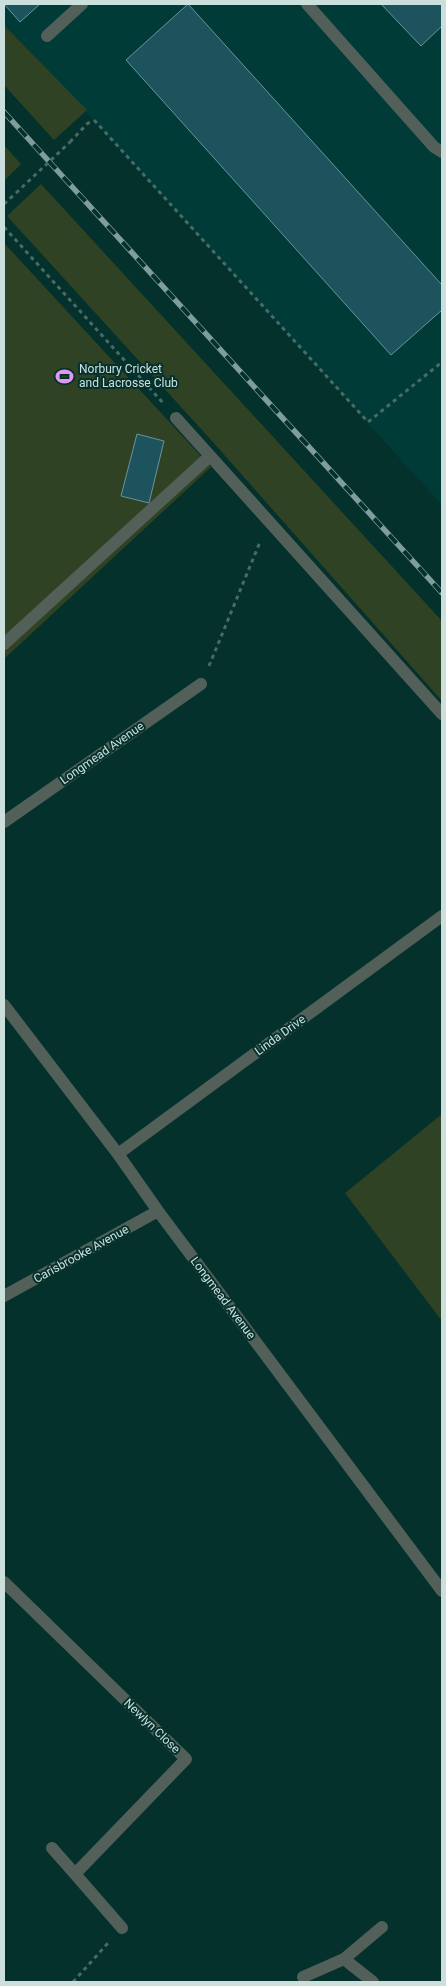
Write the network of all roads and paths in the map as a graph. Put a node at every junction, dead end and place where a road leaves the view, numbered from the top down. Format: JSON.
{"nodes":[{"id":1,"x":82,"y":4,"type":"edge"},
{"id":2,"x":306,"y":4,"type":"edge"},
{"id":3,"x":47,"y":36,"type":"dead end"},
{"id":4,"x":442,"y":152,"type":"edge"},
{"id":5,"x":4,"y":204,"type":"edge"},
{"id":6,"x":4,"y":226,"type":"edge"},
{"id":7,"x":442,"y":362,"type":"edge"},
{"id":8,"x":176,"y":418,"type":"joint"},
{"id":9,"x":210,"y":456,"type":"junction"},
{"id":10,"x":269,"y":521,"type":"junction"},
{"id":11,"x":4,"y":644,"type":"edge"},
{"id":12,"x":201,"y":684,"type":"joint"},
{"id":13,"x":442,"y":714,"type":"edge"},
{"id":14,"x":4,"y":822,"type":"edge"},
{"id":15,"x":442,"y":916,"type":"edge"},
{"id":16,"x":4,"y":1005,"type":"edge"},
{"id":17,"x":118,"y":1154,"type":"junction"},
{"id":18,"x":158,"y":1211,"type":"junction"},
{"id":19,"x":4,"y":1296,"type":"edge"},
{"id":20,"x":4,"y":1582,"type":"edge"},
{"id":21,"x":442,"y":1591,"type":"edge"},
{"id":22,"x":52,"y":1848,"type":"dead end"},
{"id":23,"x":75,"y":1874,"type":"junction"},
{"id":24,"x":382,"y":1926,"type":"dead end"},
{"id":25,"x":122,"y":1928,"type":"joint"},
{"id":26,"x":344,"y":1960,"type":"junction"},
{"id":27,"x":303,"y":1977,"type":"dead end"},
{"id":28,"x":73,"y":1982,"type":"edge"},
{"id":29,"x":372,"y":1982,"type":"edge"}],
"edges":[{"from":1,"to":3,"type":"street"},
{"from":2,"to":4,"type":"street"},
{"from":5,"to":7,"type":"path","bridge":true},
{"from":6,"to":8,"type":"path"},
{"from":8,"to":9,"type":"street"},
{"from":9,"to":10,"type":"street"},
{"from":9,"to":11,"type":"street"},
{"from":10,"to":12,"type":"path"},
{"from":10,"to":13,"type":"street"},
{"from":12,"to":14,"type":"street","name":"Longmead Avenue"},
{"from":15,"to":17,"type":"street","name":"Linda Drive"},
{"from":16,"to":17,"type":"street","name":"Longmead Avenue"},
{"from":17,"to":18,"type":"street","name":"Longmead Avenue"},
{"from":18,"to":19,"type":"street","name":"Carisbrooke Avenue"},
{"from":18,"to":21,"type":"street","name":"Longmead Avenue"},
{"from":20,"to":23,"type":"street","name":"Newlyn Close"},
{"from":22,"to":23,"type":"street"},
{"from":23,"to":25,"type":"street"},
{"from":24,"to":26,"type":"street"},
{"from":25,"to":28,"type":"path"},
{"from":26,"to":27,"type":"street"},
{"from":26,"to":29,"type":"street"}]}
